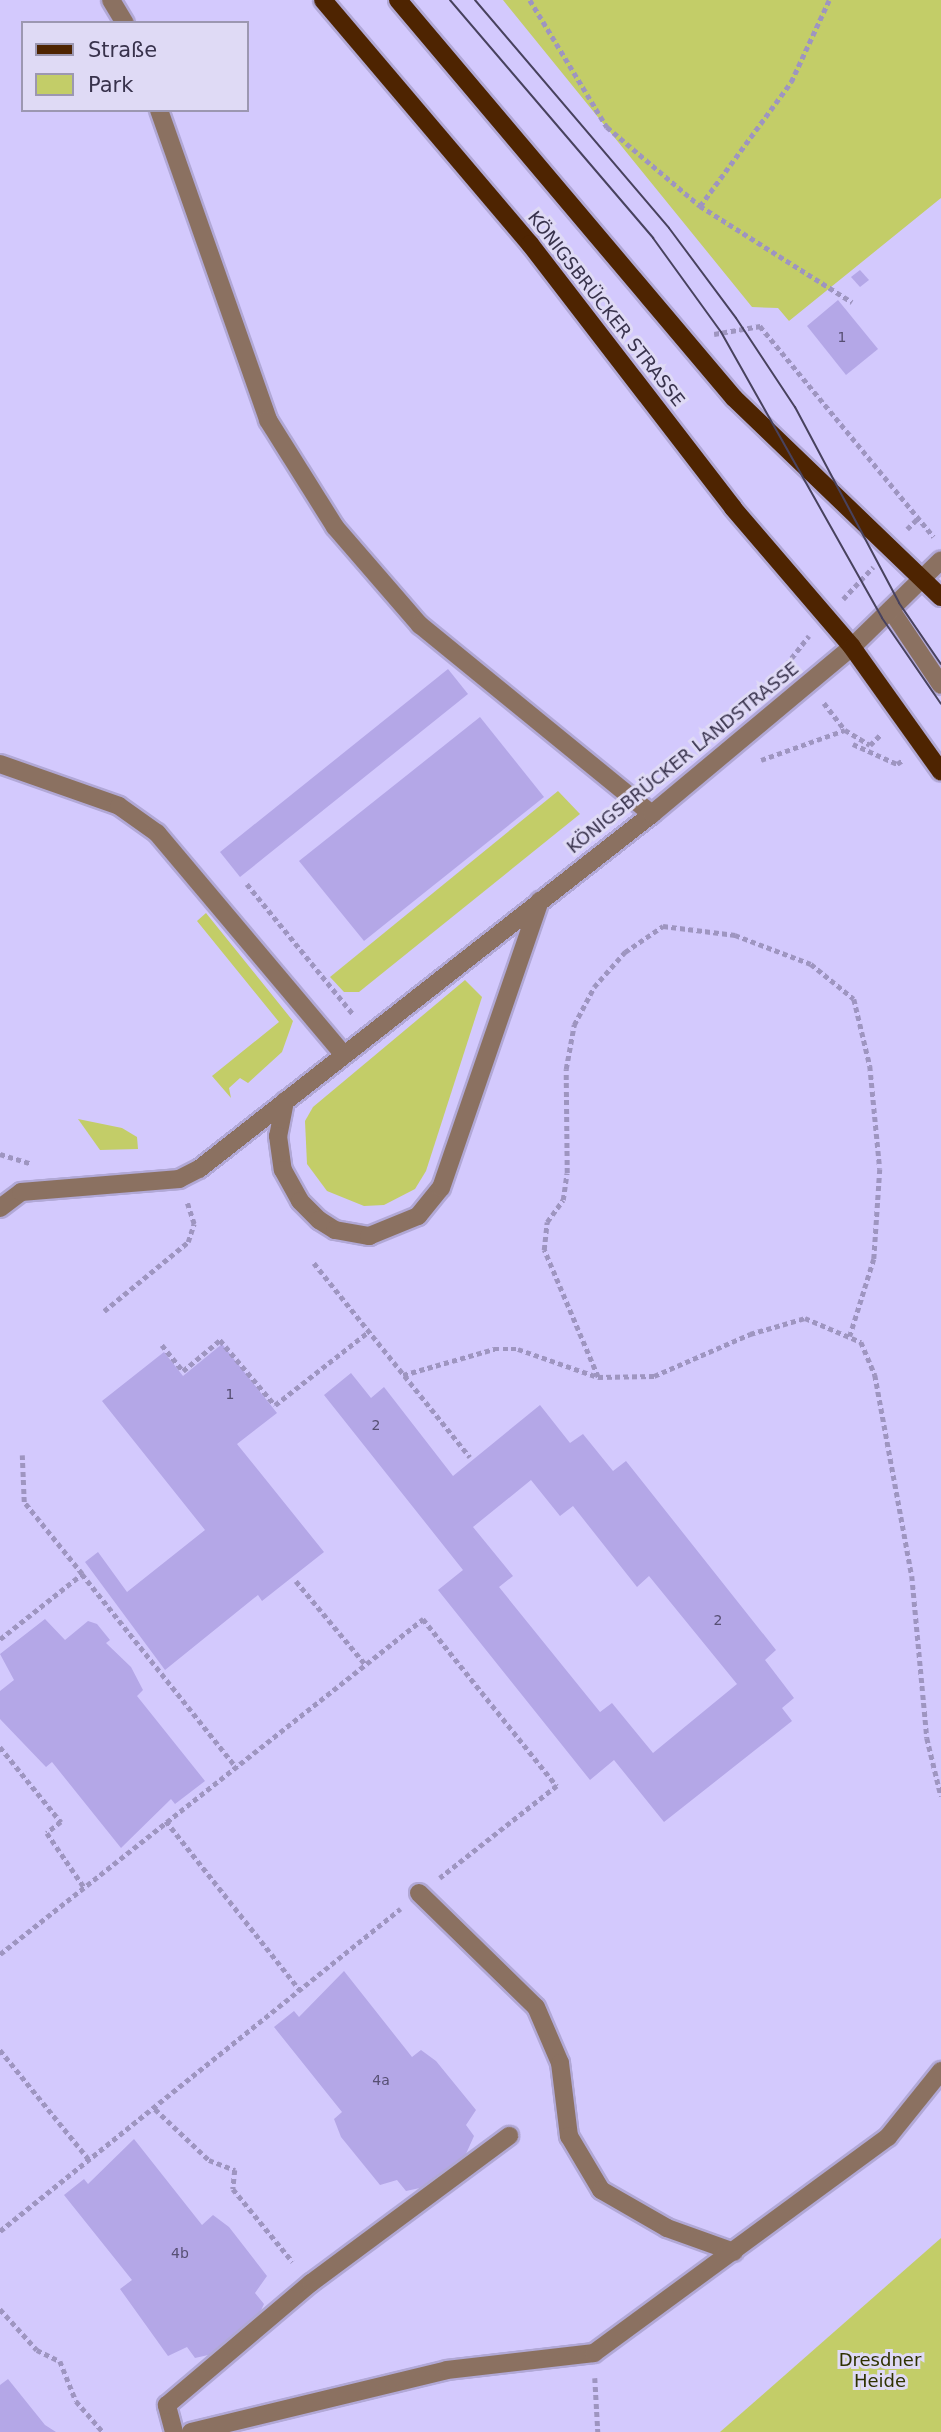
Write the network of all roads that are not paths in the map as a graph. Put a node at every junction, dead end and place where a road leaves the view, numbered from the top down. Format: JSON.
{"nodes":[{"id":1,"x":111,"y":0,"type":"edge"},
{"id":2,"x":323,"y":0,"type":"edge"},
{"id":3,"x":398,"y":0,"type":"edge"},
{"id":4,"x":124,"y":21,"type":"edge"},
{"id":5,"x":160,"y":112,"type":"edge"},
{"id":6,"x":941,"y":560,"type":"edge"},
{"id":7,"x":923,"y":579,"type":"junction"},
{"id":8,"x":941,"y":597,"type":"edge"},
{"id":9,"x":891,"y":610,"type":"junction"},
{"id":10,"x":852,"y":646,"type":"junction"},
{"id":11,"x":941,"y":685,"type":"edge"},
{"id":12,"x":0,"y":765,"type":"edge"},
{"id":13,"x":941,"y":772,"type":"edge"},
{"id":14,"x":652,"y":814,"type":"junction"},
{"id":15,"x":540,"y":901,"type":"junction"},
{"id":16,"x":344,"y":1055,"type":"junction"},
{"id":17,"x":285,"y":1101,"type":"junction"},
{"id":18,"x":0,"y":1208,"type":"edge"},
{"id":19,"x":419,"y":1894,"type":"road end"},
{"id":20,"x":941,"y":2071,"type":"edge"},
{"id":21,"x":509,"y":2136,"type":"dead end"},
{"id":22,"x":734,"y":2252,"type":"junction"},
{"id":23,"x":174,"y":2432,"type":"edge"},
{"id":24,"x":191,"y":2432,"type":"edge"}],
"edges":[{"from":1,"to":4,"type":"street"},
{"from":2,"to":10,"type":"main road","name":"KÖNIGSBRÜCKER STRASSE"},
{"from":3,"to":7,"type":"main road","name":"KÖNIGSBRÜCKER STRASSE"},
{"from":5,"to":14,"type":"street"},
{"from":6,"to":7,"type":"street","name":"KÖNIGSBRÜCKER LANDSTRASSE"},
{"from":7,"to":8,"type":"main road"},
{"from":7,"to":9,"type":"street","name":"KÖNIGSBRÜCKER LANDSTRASSE"},
{"from":9,"to":10,"type":"street","name":"KÖNIGSBRÜCKER LANDSTRASSE"},
{"from":9,"to":11,"type":"street"},
{"from":10,"to":13,"type":"main road"},
{"from":10,"to":14,"type":"street","name":"KÖNIGSBRÜCKER LANDSTRASSE"},
{"from":12,"to":16,"type":"street"},
{"from":14,"to":15,"type":"street","name":"KÖNIGSBRÜCKER LANDSTRASSE"},
{"from":15,"to":16,"type":"street","name":"KÖNIGSBRÜCKER LANDSTRASSE"},
{"from":15,"to":17,"type":"street"},
{"from":16,"to":17,"type":"street","name":"KÖNIGSBRÜCKER LANDSTRASSE"},
{"from":17,"to":18,"type":"street","name":"KÖNIGSBRÜCKER LANDSTRASSE"},
{"from":19,"to":22,"type":"street"},
{"from":20,"to":22,"type":"street"},
{"from":21,"to":23,"type":"street"},
{"from":22,"to":24,"type":"street"}]}
